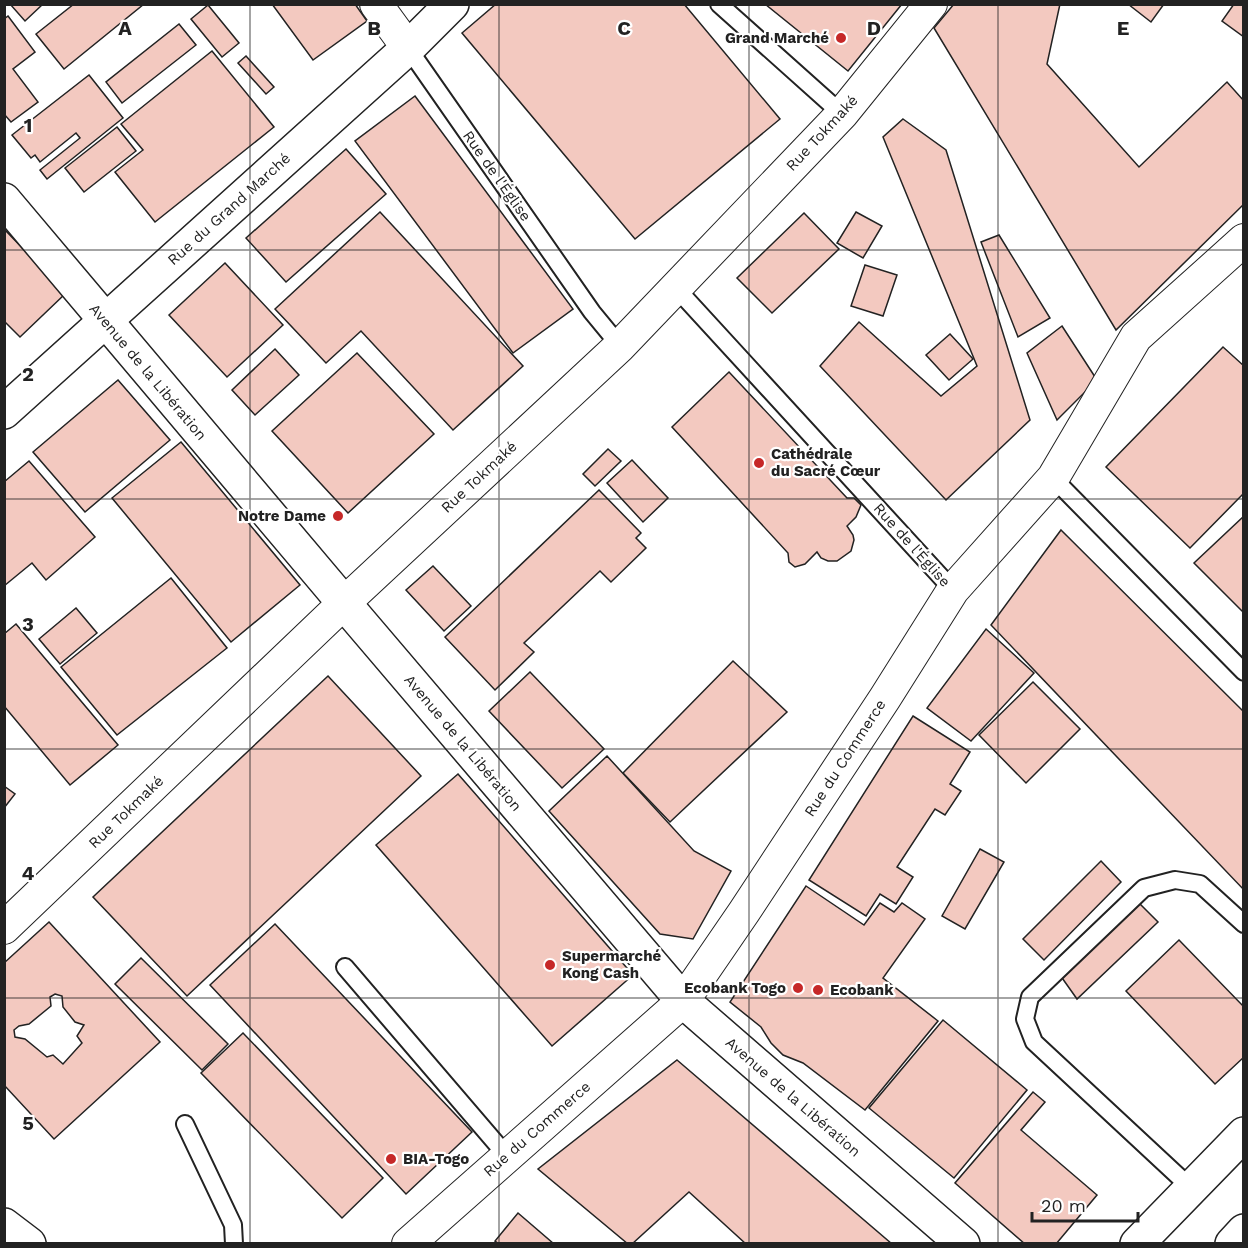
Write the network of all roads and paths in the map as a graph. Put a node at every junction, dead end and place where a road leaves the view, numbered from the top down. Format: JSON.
{"nodes":[{"id":1,"x":376,"y":4,"type":"edge"},
{"id":2,"x":452,"y":4,"type":"edge"},
{"id":3,"x":719,"y":4,"type":"edge"},
{"id":4,"x":931,"y":4,"type":"edge"},
{"id":5,"x":408,"y":48,"type":"junction"},
{"id":6,"x":842,"y":114,"type":"junction"},
{"id":7,"x":4,"y":200,"type":"edge"},
{"id":8,"x":1244,"y":240,"type":"edge"},
{"id":9,"x":676,"y":288,"type":"junction"},
{"id":10,"x":105,"y":321,"type":"junction"},
{"id":11,"x":620,"y":346,"type":"junction"},
{"id":12,"x":4,"y":412,"type":"edge"},
{"id":13,"x":1053,"y":478,"type":"junction"},
{"id":14,"x":953,"y":591,"type":"junction"},
{"id":15,"x":344,"y":603,"type":"junction"},
{"id":16,"x":1244,"y":672,"type":"edge"},
{"id":17,"x":1244,"y":924,"type":"edge"},
{"id":18,"x":4,"y":928,"type":"edge"},
{"id":19,"x":345,"y":967,"type":"dead end"},
{"id":20,"x":683,"y":1001,"type":"junction"},
{"id":21,"x":185,"y":1124,"type":"dead end"},
{"id":22,"x":1244,"y":1134,"type":"edge"},
{"id":23,"x":507,"y":1156,"type":"junction"},
{"id":24,"x":1191,"y":1188,"type":"junction"},
{"id":25,"x":4,"y":1225,"type":"edge"},
{"id":26,"x":1244,"y":1231,"type":"edge"},
{"id":27,"x":29,"y":1244,"type":"edge"},
{"id":28,"x":234,"y":1244,"type":"edge"},
{"id":29,"x":408,"y":1244,"type":"edge"},
{"id":30,"x":963,"y":1244,"type":"edge"},
{"id":31,"x":1137,"y":1244,"type":"edge"},
{"id":32,"x":1232,"y":1244,"type":"edge"}],
"edges":[{"from":1,"to":5,"type":"street","name":"Rue de l'Église"},
{"from":2,"to":5,"type":"main road","name":"Rue du Grand Marché"},
{"from":3,"to":6,"type":"lane"},
{"from":4,"to":6,"type":"street","name":"Rue Tokmaké"},
{"from":5,"to":10,"type":"main road","name":"Rue du Grand Marché"},
{"from":5,"to":11,"type":"lane","name":"Rue de l'Église"},
{"from":6,"to":9,"type":"street","name":"Rue Tokmaké"},
{"from":7,"to":10,"type":"main road","name":"Avenue de la Libération"},
{"from":8,"to":13,"type":"street","name":"Rue du Commerce"},
{"from":9,"to":11,"type":"street","name":"Rue Tokmaké"},
{"from":9,"to":14,"type":"lane","name":"Rue de l'Église"},
{"from":10,"to":12,"type":"main road","name":"Rue du Grand Marché"},
{"from":10,"to":15,"type":"main road","name":"Avenue de la Libération"},
{"from":11,"to":15,"type":"street","name":"Rue Tokmaké"},
{"from":13,"to":14,"type":"street","name":"Rue du Commerce"},
{"from":13,"to":16,"type":"lane"},
{"from":14,"to":20,"type":"street","name":"Rue du Commerce"},
{"from":15,"to":18,"type":"street","name":"Rue Tokmaké"},
{"from":15,"to":20,"type":"main road","name":"Avenue de la Libération"},
{"from":17,"to":24,"type":"lane"},
{"from":19,"to":23,"type":"lane"},
{"from":20,"to":23,"type":"street","name":"Rue du Commerce"},
{"from":20,"to":30,"type":"main road","name":"Avenue de la Libération"},
{"from":21,"to":28,"type":"lane"},
{"from":22,"to":24,"type":"main road"},
{"from":23,"to":29,"type":"street","name":"Rue du Commerce"},
{"from":24,"to":31,"type":"main road"},
{"from":25,"to":27,"type":"main road"},
{"from":26,"to":32,"type":"main road"}]}
